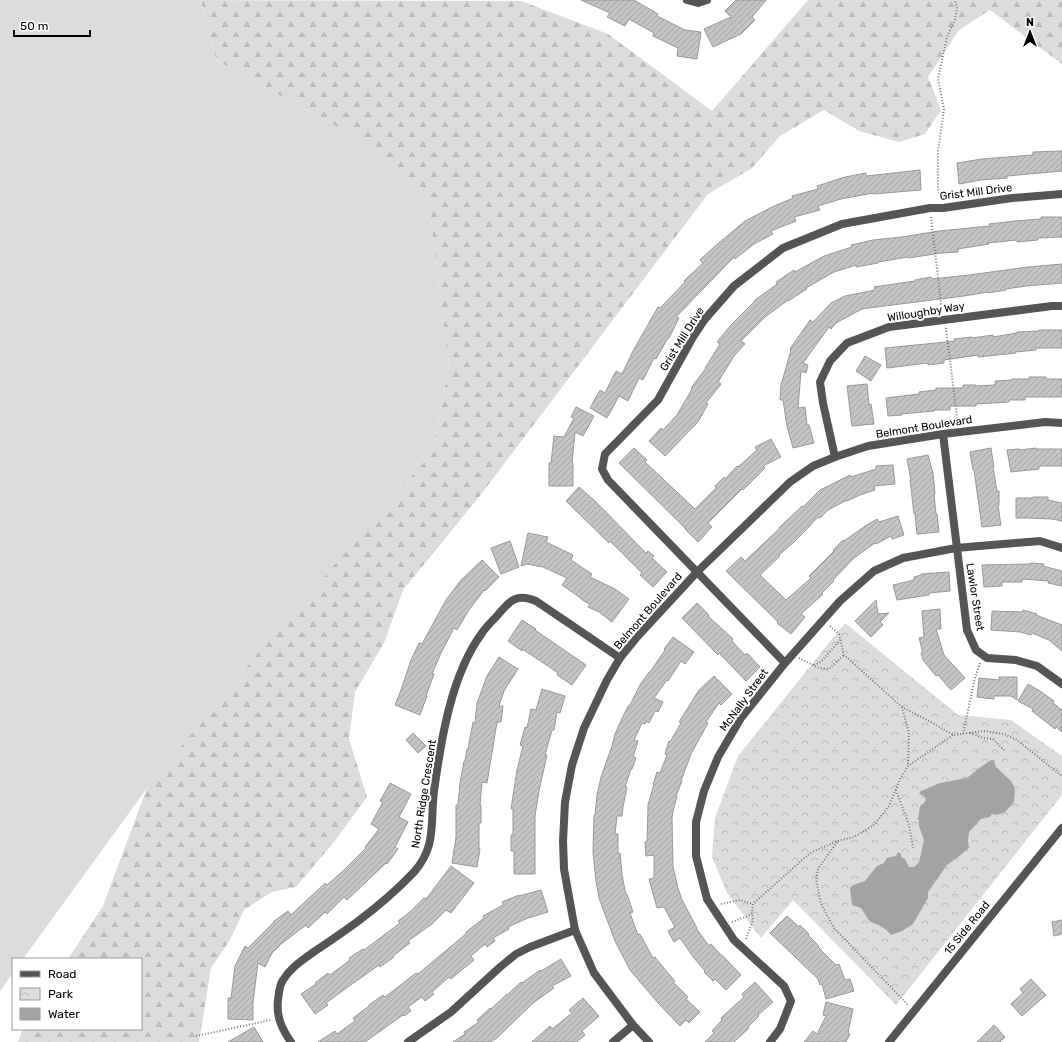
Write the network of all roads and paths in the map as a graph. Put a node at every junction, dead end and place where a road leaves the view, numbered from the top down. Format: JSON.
{"nodes":[{"id":1,"x":687,"y":0,"type":"edge"},
{"id":2,"x":707,"y":0,"type":"edge"},
{"id":3,"x":955,"y":0,"type":"edge"},
{"id":4,"x":1062,"y":194,"type":"edge"},
{"id":5,"x":943,"y":208,"type":"junction"},
{"id":6,"x":1062,"y":306,"type":"edge"},
{"id":7,"x":1062,"y":423,"type":"edge"},
{"id":8,"x":943,"y":434,"type":"junction"},
{"id":9,"x":835,"y":457,"type":"junction"},
{"id":10,"x":956,"y":548,"type":"junction"},
{"id":11,"x":1062,"y":548,"type":"edge"},
{"id":12,"x":697,"y":572,"type":"junction"},
{"id":13,"x":823,"y":620,"type":"junction"},
{"id":14,"x":840,"y":640,"type":"junction"},
{"id":15,"x":792,"y":654,"type":"junction"},
{"id":16,"x":982,"y":654,"type":"junction"},
{"id":17,"x":844,"y":655,"type":"junction"},
{"id":18,"x":620,"y":658,"type":"junction"},
{"id":19,"x":785,"y":663,"type":"junction"},
{"id":20,"x":814,"y":665,"type":"junction"},
{"id":21,"x":1062,"y":684,"type":"edge"},
{"id":22,"x":902,"y":707,"type":"junction"},
{"id":23,"x":969,"y":733,"type":"junction"},
{"id":24,"x":963,"y":734,"type":"junction"},
{"id":25,"x":953,"y":735,"type":"junction"},
{"id":26,"x":1005,"y":752,"type":"dead end"},
{"id":27,"x":908,"y":766,"type":"junction"},
{"id":28,"x":1062,"y":776,"type":"edge"},
{"id":29,"x":896,"y":789,"type":"junction"},
{"id":30,"x":1062,"y":828,"type":"edge"},
{"id":31,"x":838,"y":841,"type":"junction"},
{"id":32,"x":913,"y":848,"type":"dead end"},
{"id":33,"x":753,"y":904,"type":"junction"},
{"id":34,"x":712,"y":906,"type":"junction"},
{"id":35,"x":752,"y":913,"type":"junction"},
{"id":36,"x":725,"y":927,"type":"junction"},
{"id":37,"x":575,"y":930,"type":"junction"},
{"id":38,"x":743,"y":948,"type":"junction"},
{"id":39,"x":914,"y":1011,"type":"junction"},
{"id":40,"x":272,"y":1020,"type":"dead end"},
{"id":41,"x":633,"y":1025,"type":"junction"},
{"id":42,"x":196,"y":1036,"type":"dead end"},
{"id":43,"x":291,"y":1042,"type":"edge"},
{"id":44,"x":408,"y":1042,"type":"edge"},
{"id":45,"x":612,"y":1042,"type":"edge"},
{"id":46,"x":649,"y":1042,"type":"edge"},
{"id":47,"x":770,"y":1042,"type":"edge"},
{"id":48,"x":889,"y":1042,"type":"edge"}],
"edges":[{"from":1,"to":2,"type":"street"},
{"from":3,"to":5,"type":"path"},
{"from":4,"to":5,"type":"street","name":"Grist Mill Drive"},
{"from":5,"to":12,"type":"street","name":"Grist Mill Drive"},
{"from":6,"to":9,"type":"street","name":"Willoughby Way"},
{"from":7,"to":8,"type":"street","name":"Belmont Boulevard"},
{"from":8,"to":9,"type":"street","name":"Belmont Boulevard"},
{"from":8,"to":10,"type":"street","name":"Lawlor Street"},
{"from":9,"to":12,"type":"street","name":"Belmont Boulevard"},
{"from":10,"to":11,"type":"street","name":"Lawlor Street"},
{"from":10,"to":13,"type":"street","name":"McNally Street"},
{"from":10,"to":16,"type":"street","name":"Lawlor Street"},
{"from":12,"to":18,"type":"street","name":"Belmont Boulevard"},
{"from":12,"to":19,"type":"street","name":"Grist Mill Drive"},
{"from":13,"to":14,"type":"path"},
{"from":13,"to":15,"type":"street","name":"McNally Street"},
{"from":14,"to":17,"type":"path"},
{"from":14,"to":20,"type":"path"},
{"from":15,"to":19,"type":"street","name":"McNally Street"},
{"from":15,"to":20,"type":"path"},
{"from":16,"to":21,"type":"street"},
{"from":16,"to":24,"type":"path"},
{"from":17,"to":20,"type":"path"},
{"from":17,"to":22,"type":"path"},
{"from":18,"to":37,"type":"street","name":"Belmont Boulevard"},
{"from":18,"to":43,"type":"street","name":"North Ridge Crescent"},
{"from":19,"to":34,"type":"street","name":"McNally Street"},
{"from":22,"to":25,"type":"path"},
{"from":22,"to":27,"type":"path"},
{"from":23,"to":24,"type":"path"},
{"from":23,"to":26,"type":"path"},
{"from":23,"to":28,"type":"path"},
{"from":24,"to":25,"type":"path"},
{"from":25,"to":27,"type":"path"},
{"from":27,"to":29,"type":"path"},
{"from":29,"to":31,"type":"path"},
{"from":29,"to":32,"type":"path"},
{"from":30,"to":39,"type":"street","name":"15 Side Road"},
{"from":31,"to":33,"type":"path"},
{"from":31,"to":39,"type":"path"},
{"from":33,"to":34,"type":"path"},
{"from":33,"to":35,"type":"path"},
{"from":34,"to":36,"type":"street","name":"McNally Street"},
{"from":35,"to":36,"type":"path"},
{"from":35,"to":38,"type":"path"},
{"from":36,"to":38,"type":"street","name":"McNally Street"},
{"from":37,"to":41,"type":"street","name":"Belmont Boulevard"},
{"from":37,"to":44,"type":"street"},
{"from":38,"to":47,"type":"street","name":"McNally Street"},
{"from":39,"to":48,"type":"street","name":"15 Side Road"},
{"from":40,"to":42,"type":"path"},
{"from":41,"to":45,"type":"street"},
{"from":41,"to":46,"type":"street","name":"Belmont Boulevard"}]}
